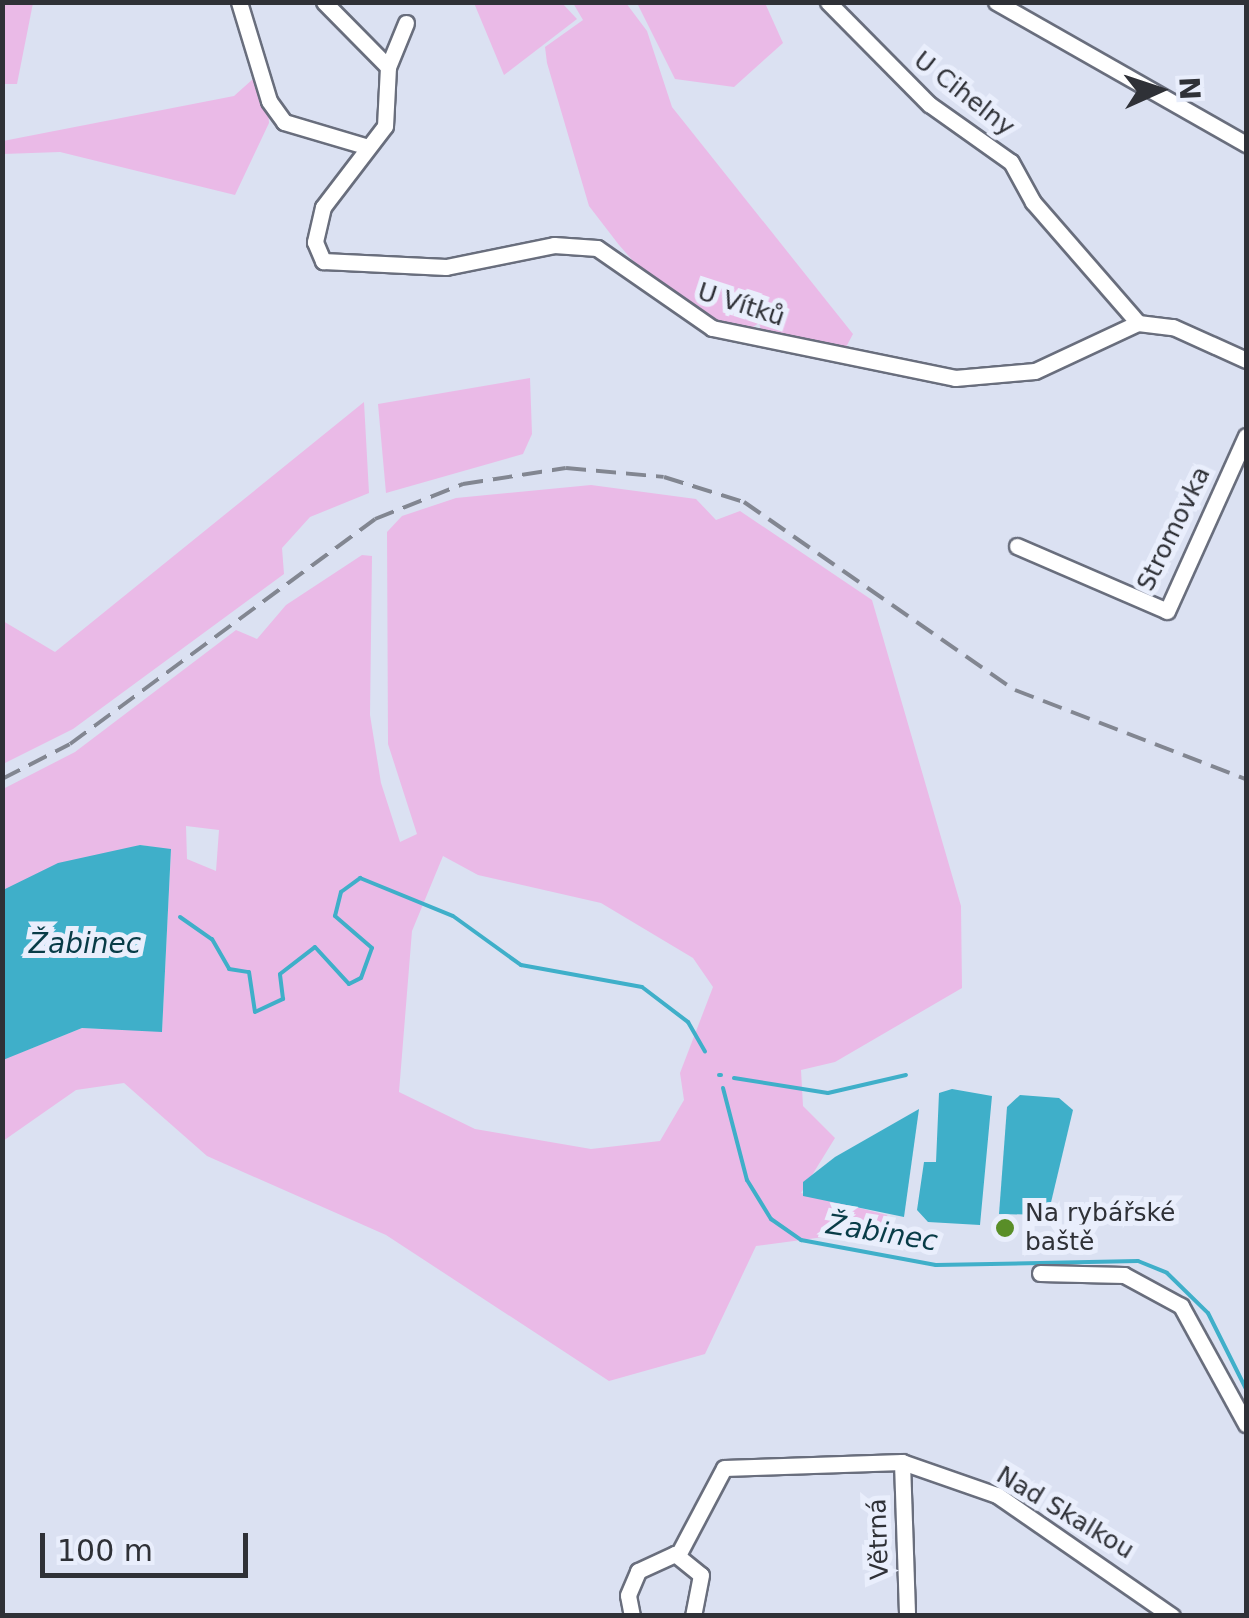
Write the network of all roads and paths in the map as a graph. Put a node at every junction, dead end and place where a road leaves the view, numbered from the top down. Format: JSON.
{"nodes":[{"id":1,"x":239,"y":2,"type":"edge"},
{"id":2,"x":324,"y":2,"type":"edge"},
{"id":3,"x":828,"y":2,"type":"edge"},
{"id":4,"x":996,"y":2,"type":"edge"},
{"id":5,"x":406,"y":23,"type":"dead end"},
{"id":6,"x":388,"y":67,"type":"junction"},
{"id":7,"x":1246,"y":144,"type":"edge"},
{"id":8,"x":366,"y":146,"type":"junction"},
{"id":9,"x":1138,"y":323,"type":"junction"},
{"id":10,"x":1246,"y":360,"type":"edge"},
{"id":11,"x":1246,"y":436,"type":"edge"},
{"id":12,"x":1018,"y":546,"type":"dead end"},
{"id":13,"x":1040,"y":1273,"type":"dead end"},
{"id":14,"x":1246,"y":1424,"type":"edge"},
{"id":15,"x":902,"y":1462,"type":"junction"},
{"id":16,"x":678,"y":1555,"type":"junction"},
{"id":17,"x":632,"y":1616,"type":"edge"},
{"id":18,"x":693,"y":1616,"type":"edge"},
{"id":19,"x":907,"y":1616,"type":"edge"},
{"id":20,"x":1172,"y":1616,"type":"edge"}],
"edges":[{"from":1,"to":8,"type":"street"},
{"from":2,"to":6,"type":"street"},
{"from":3,"to":9,"type":"street","name":"U Cihelny"},
{"from":4,"to":7,"type":"street"},
{"from":5,"to":6,"type":"street"},
{"from":6,"to":8,"type":"street"},
{"from":8,"to":9,"type":"street","name":"U Vítků"},
{"from":9,"to":10,"type":"street"},
{"from":11,"to":12,"type":"street","name":"Stromovka"},
{"from":13,"to":14,"type":"street"},
{"from":15,"to":16,"type":"street","name":"Nad Skalkou"},
{"from":15,"to":19,"type":"street","name":"Větrná"},
{"from":15,"to":20,"type":"street","name":"Nad Skalkou"},
{"from":16,"to":17,"type":"street"},
{"from":16,"to":18,"type":"street"}]}
